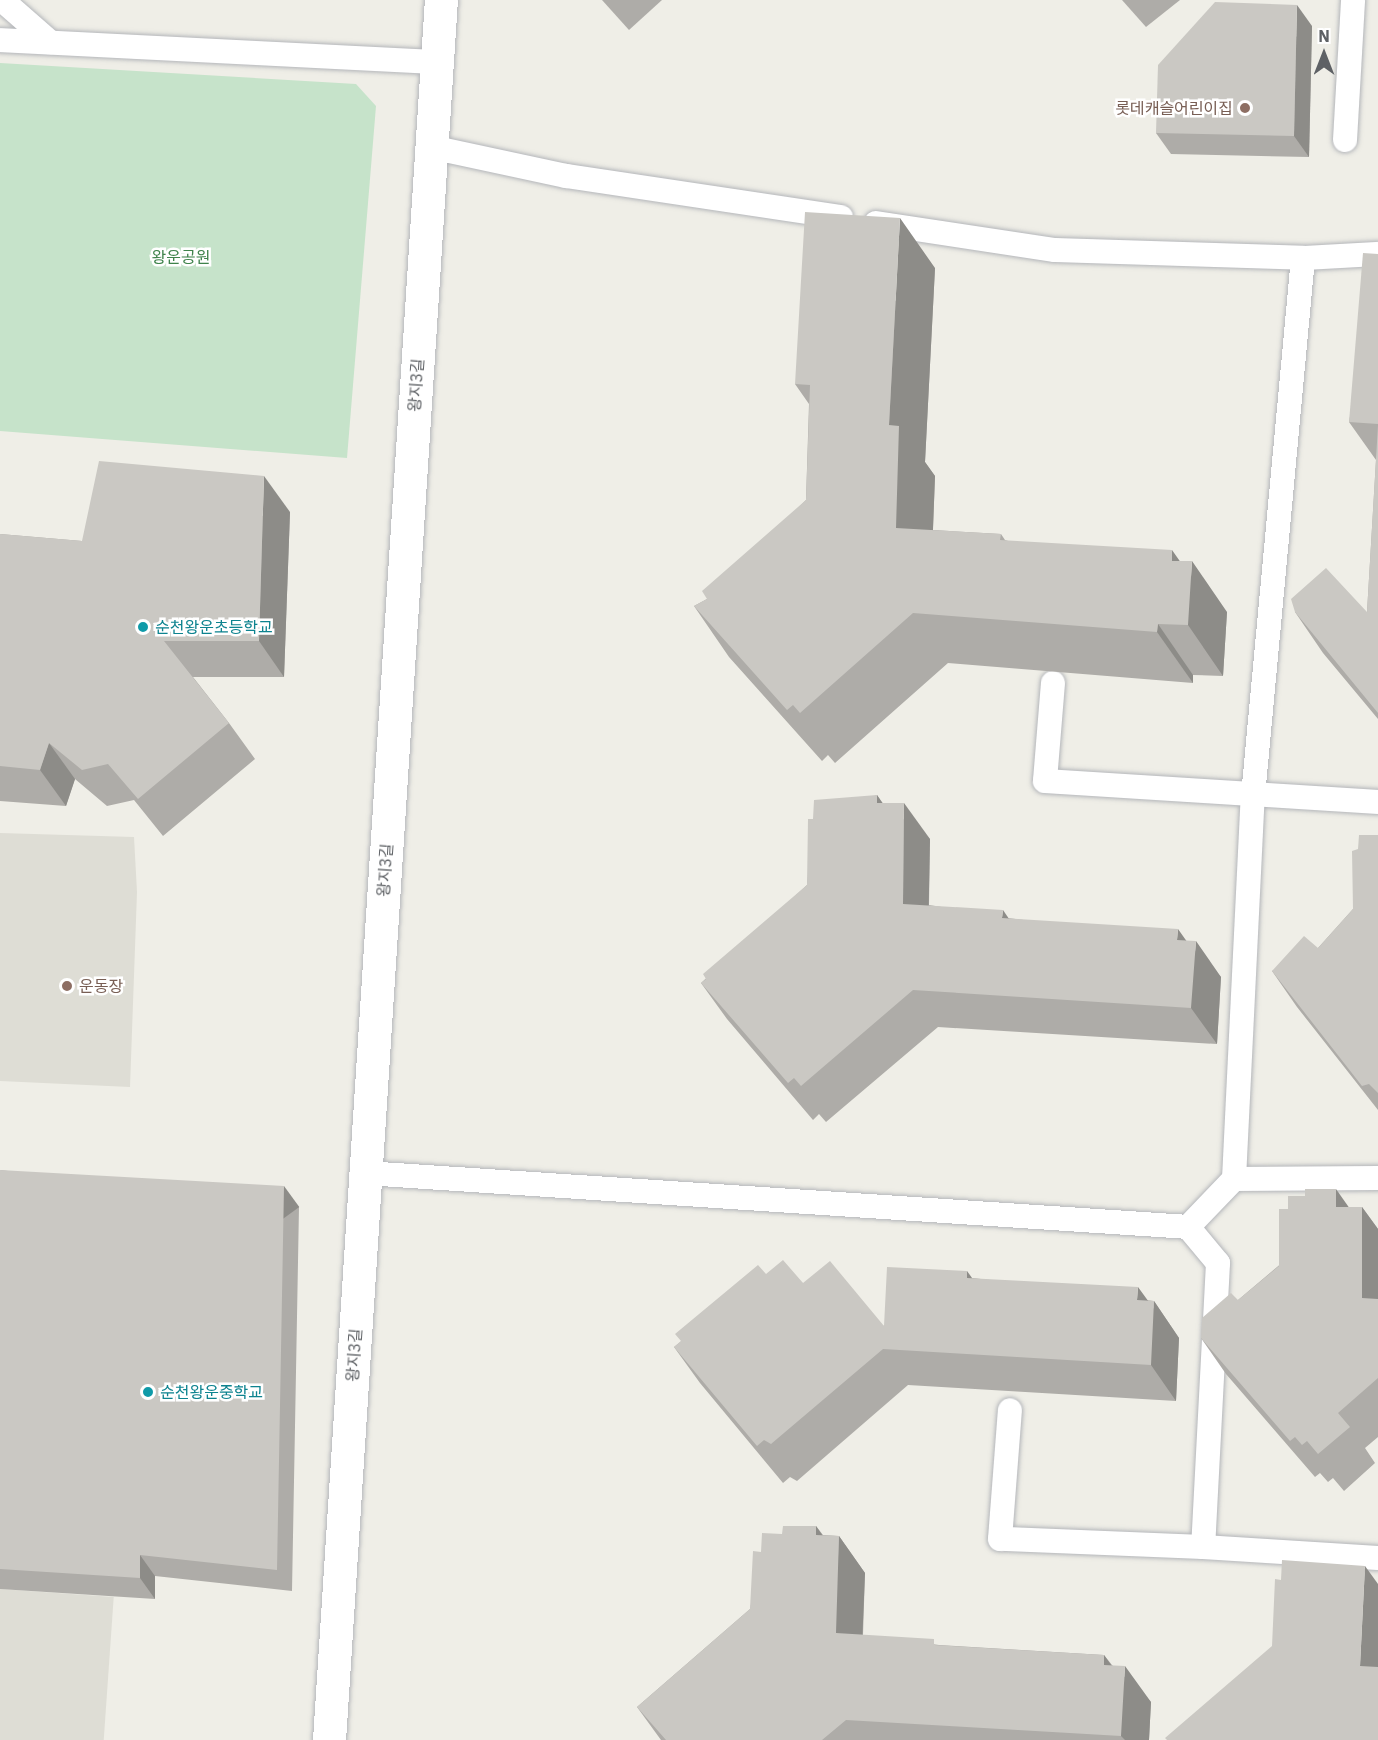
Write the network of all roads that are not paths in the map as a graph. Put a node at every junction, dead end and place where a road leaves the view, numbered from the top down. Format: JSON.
{"nodes":[{"id":1,"x":2,"y":0,"type":"edge"},
{"id":2,"x":441,"y":0,"type":"edge"},
{"id":3,"x":1353,"y":0,"type":"edge"},
{"id":4,"x":0,"y":40,"type":"edge"},
{"id":5,"x":50,"y":42,"type":"junction"},
{"id":6,"x":437,"y":62,"type":"junction"},
{"id":7,"x":1345,"y":140,"type":"dead end"},
{"id":8,"x":431,"y":147,"type":"junction"},
{"id":9,"x":1378,"y":254,"type":"edge"},
{"id":10,"x":1303,"y":258,"type":"junction"},
{"id":11,"x":1053,"y":683,"type":"edge"},
{"id":12,"x":1253,"y":796,"type":"junction"},
{"id":13,"x":1378,"y":802,"type":"edge"},
{"id":14,"x":365,"y":1173,"type":"junction"},
{"id":15,"x":1378,"y":1178,"type":"edge"},
{"id":16,"x":1234,"y":1179,"type":"junction"},
{"id":17,"x":1188,"y":1227,"type":"junction"},
{"id":18,"x":1010,"y":1410,"type":"dead end"},
{"id":19,"x":1203,"y":1547,"type":"junction"},
{"id":20,"x":1378,"y":1558,"type":"edge"},
{"id":21,"x":329,"y":1740,"type":"edge"}],
"edges":[{"from":1,"to":5,"type":"lane"},
{"from":2,"to":6,"type":"street","name":"왕지3길"},
{"from":3,"to":7,"type":"lane"},
{"from":4,"to":5,"type":"lane"},
{"from":5,"to":6,"type":"lane"},
{"from":6,"to":8,"type":"street","name":"왕지3길"},
{"from":8,"to":10,"type":"lane"},
{"from":8,"to":14,"type":"street","name":"왕지3길"},
{"from":9,"to":10,"type":"lane"},
{"from":10,"to":12,"type":"lane"},
{"from":11,"to":12,"type":"lane"},
{"from":12,"to":13,"type":"lane"},
{"from":12,"to":16,"type":"lane"},
{"from":14,"to":17,"type":"lane"},
{"from":14,"to":21,"type":"street","name":"왕지3길"},
{"from":15,"to":16,"type":"lane"},
{"from":16,"to":17,"type":"lane"},
{"from":17,"to":19,"type":"lane"},
{"from":18,"to":19,"type":"lane"},
{"from":19,"to":20,"type":"lane"}]}
